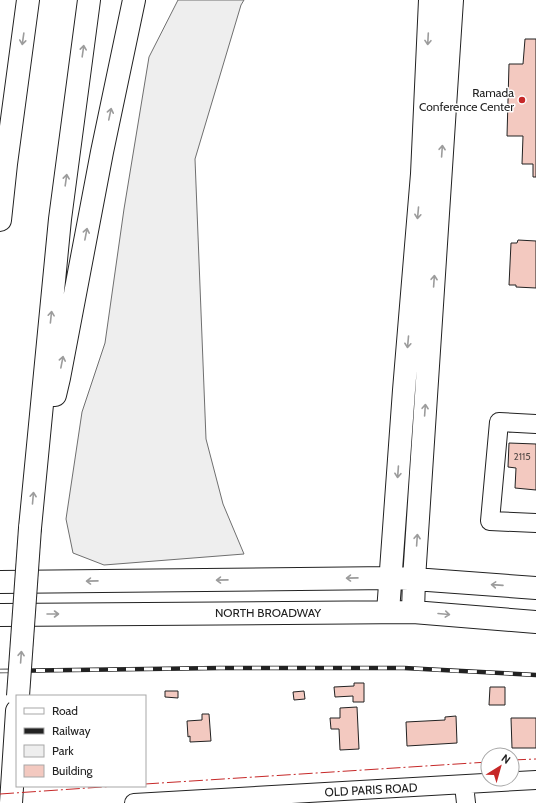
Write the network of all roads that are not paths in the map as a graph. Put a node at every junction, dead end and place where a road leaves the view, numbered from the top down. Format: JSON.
{"nodes":[{"id":1,"x":28,"y":0,"type":"edge"},
{"id":2,"x":89,"y":0,"type":"edge"},
{"id":3,"x":134,"y":0,"type":"edge"},
{"id":4,"x":430,"y":0,"type":"edge"},
{"id":5,"x":452,"y":0,"type":"edge"},
{"id":6,"x":0,"y":220,"type":"edge"},
{"id":7,"x":536,"y":424,"type":"edge"},
{"id":8,"x":36,"y":468,"type":"junction"},
{"id":9,"x":536,"y":523,"type":"edge"},
{"id":10,"x":390,"y":578,"type":"junction"},
{"id":11,"x":414,"y":579,"type":"junction"},
{"id":12,"x":0,"y":582,"type":"edge"},
{"id":13,"x":536,"y":588,"type":"edge"},
{"id":14,"x":388,"y":612,"type":"junction"},
{"id":15,"x":413,"y":612,"type":"junction"},
{"id":16,"x":0,"y":615,"type":"edge"},
{"id":17,"x":536,"y":622,"type":"edge"},
{"id":18,"x":18,"y":695,"type":"edge"},
{"id":19,"x":16,"y":726,"type":"edge"},
{"id":20,"x":536,"y":780,"type":"edge"},
{"id":21,"x":464,"y":785,"type":"junction"},
{"id":22,"x":11,"y":803,"type":"edge"},
{"id":23,"x":134,"y":803,"type":"edge"},
{"id":24,"x":466,"y":803,"type":"edge"}],
"edges":[{"from":1,"to":6,"type":"highway","one_way":true},
{"from":8,"to":2,"type":"highway","one_way":true},
{"from":8,"to":3,"type":"highway","one_way":true},
{"from":4,"to":10,"type":"highway","one_way":true},
{"from":11,"to":5,"type":"highway","one_way":true},
{"from":7,"to":9,"type":"street"},
{"from":18,"to":8,"type":"highway","one_way":true,"bridge":true},
{"from":10,"to":11,"type":"highway"},
{"from":10,"to":12,"type":"highway","one_way":true},
{"from":10,"to":14,"type":"highway"},
{"from":13,"to":11,"type":"highway","one_way":true},
{"from":11,"to":15,"type":"highway"},
{"from":14,"to":15,"type":"highway","name":"NORTH BROADWAY"},
{"from":16,"to":14,"type":"highway","name":"NORTH BROADWAY","one_way":true},
{"from":15,"to":17,"type":"highway","name":"NORTH BROADWAY","one_way":true},
{"from":19,"to":22,"type":"highway"},
{"from":20,"to":21,"type":"street","name":"OLD PARIS ROAD"},
{"from":21,"to":23,"type":"street","name":"OLD PARIS ROAD"},
{"from":21,"to":24,"type":"street"}]}
